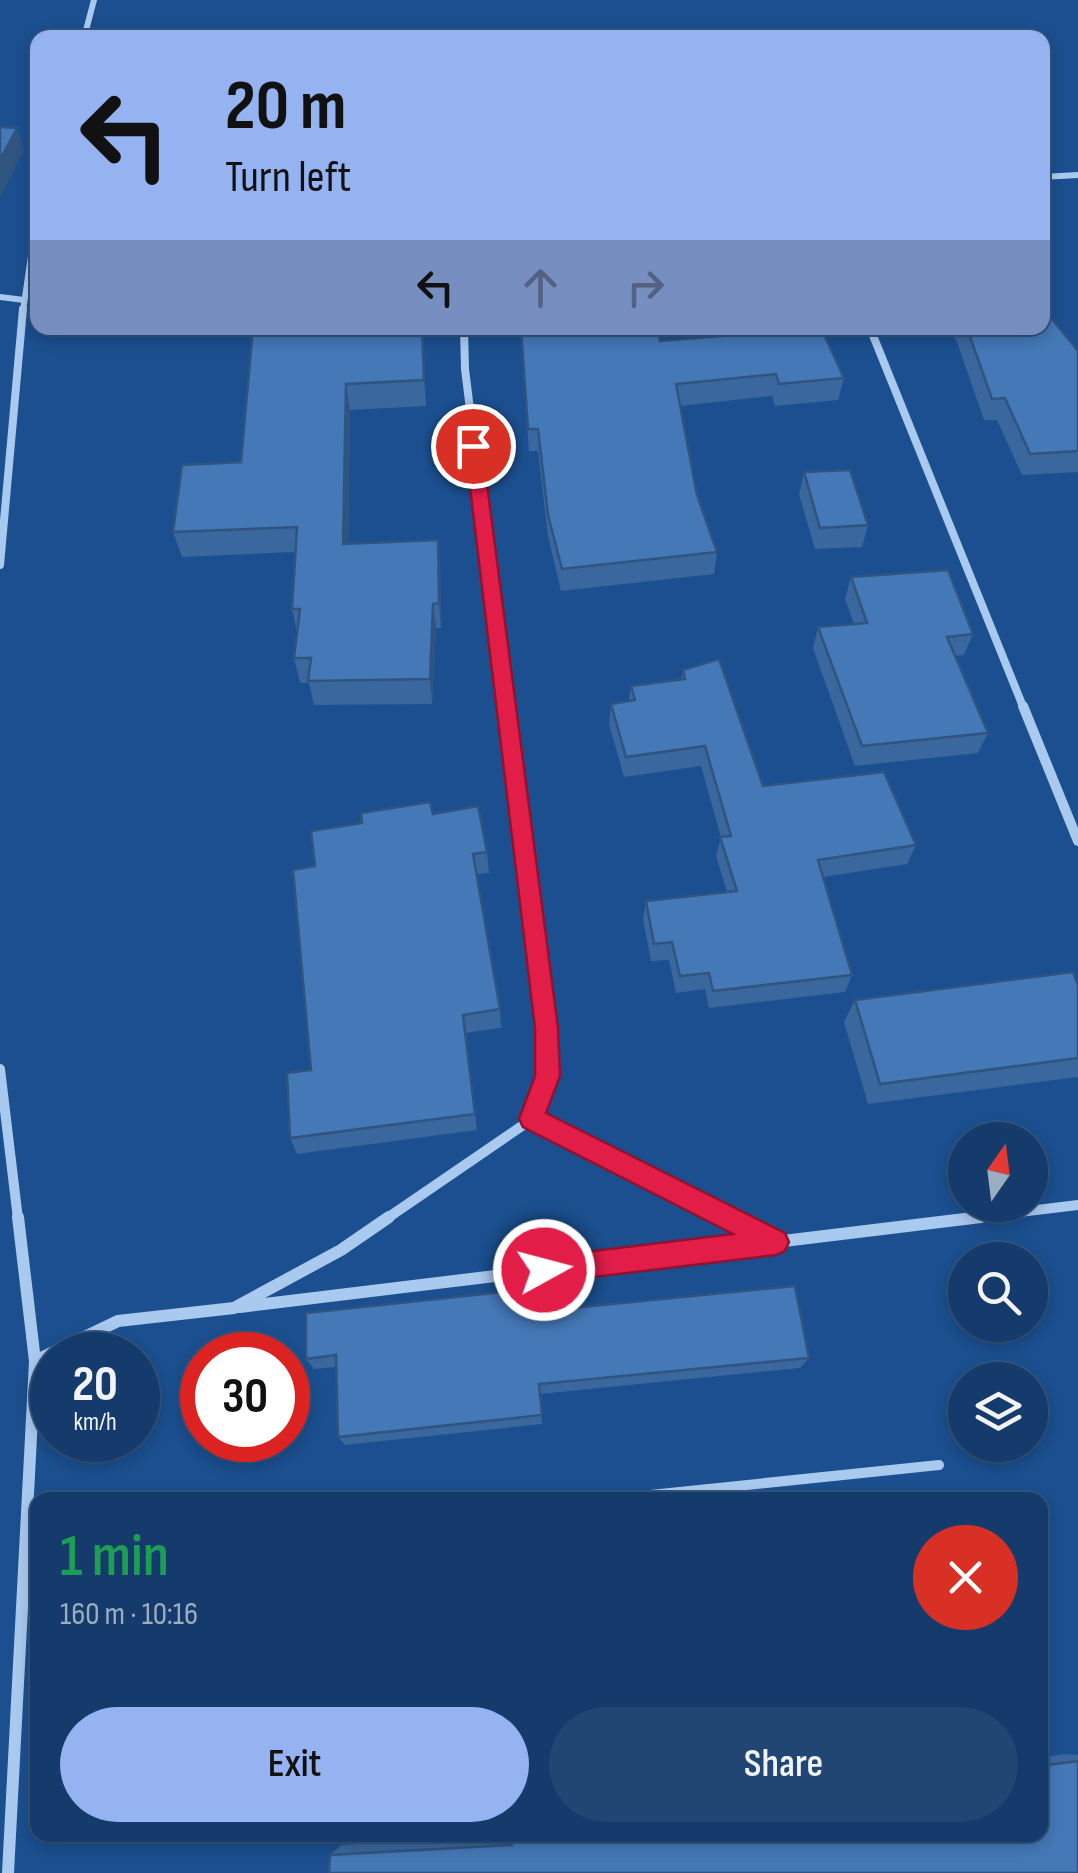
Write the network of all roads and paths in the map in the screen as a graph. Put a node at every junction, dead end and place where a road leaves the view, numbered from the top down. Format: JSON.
{"nodes":[{"id":1,"x":94,"y":0,"type":"edge"},
{"id":2,"x":86,"y":30,"type":"edge"},
{"id":3,"x":1078,"y":175,"type":"edge"},
{"id":4,"x":1050,"y":177,"type":"edge"},
{"id":5,"x":30,"y":259,"type":"edge"},
{"id":6,"x":0,"y":297,"type":"edge"},
{"id":7,"x":24,"y":300,"type":"junction"},
{"id":8,"x":464,"y":335,"type":"edge"},
{"id":9,"x":873,"y":335,"type":"edge"},
{"id":10,"x":0,"y":565,"type":"edge"},
{"id":11,"x":1078,"y":841,"type":"edge"},
{"id":12,"x":0,"y":1068,"type":"edge"},
{"id":13,"x":532,"y":1119,"type":"junction"},
{"id":14,"x":1078,"y":1206,"type":"edge"},
{"id":15,"x":776,"y":1242,"type":"junction"},
{"id":16,"x":234,"y":1308,"type":"junction"},
{"id":17,"x":32,"y":1332,"type":"edge"},
{"id":18,"x":95,"y":1332,"type":"edge"},
{"id":19,"x":33,"y":1462,"type":"edge"},
{"id":20,"x":939,"y":1465,"type":"dead end"},
{"id":21,"x":32,"y":1492,"type":"edge"},
{"id":22,"x":679,"y":1492,"type":"edge"},
{"id":23,"x":30,"y":1574,"type":"edge"},
{"id":24,"x":8,"y":1873,"type":"edge"}],
"edges":[{"from":1,"to":2,"type":"street"},
{"from":3,"to":4,"type":"street"},
{"from":5,"to":7,"type":"street"},
{"from":6,"to":7,"type":"street"},
{"from":7,"to":10,"type":"street"},
{"from":8,"to":13,"type":"street"},
{"from":9,"to":11,"type":"street"},
{"from":12,"to":17,"type":"street"},
{"from":13,"to":15,"type":"street"},
{"from":13,"to":16,"type":"street"},
{"from":14,"to":15,"type":"street"},
{"from":15,"to":16,"type":"street"},
{"from":16,"to":18,"type":"street"},
{"from":19,"to":21,"type":"street"},
{"from":20,"to":22,"type":"lane"},
{"from":23,"to":24,"type":"street"}]}
